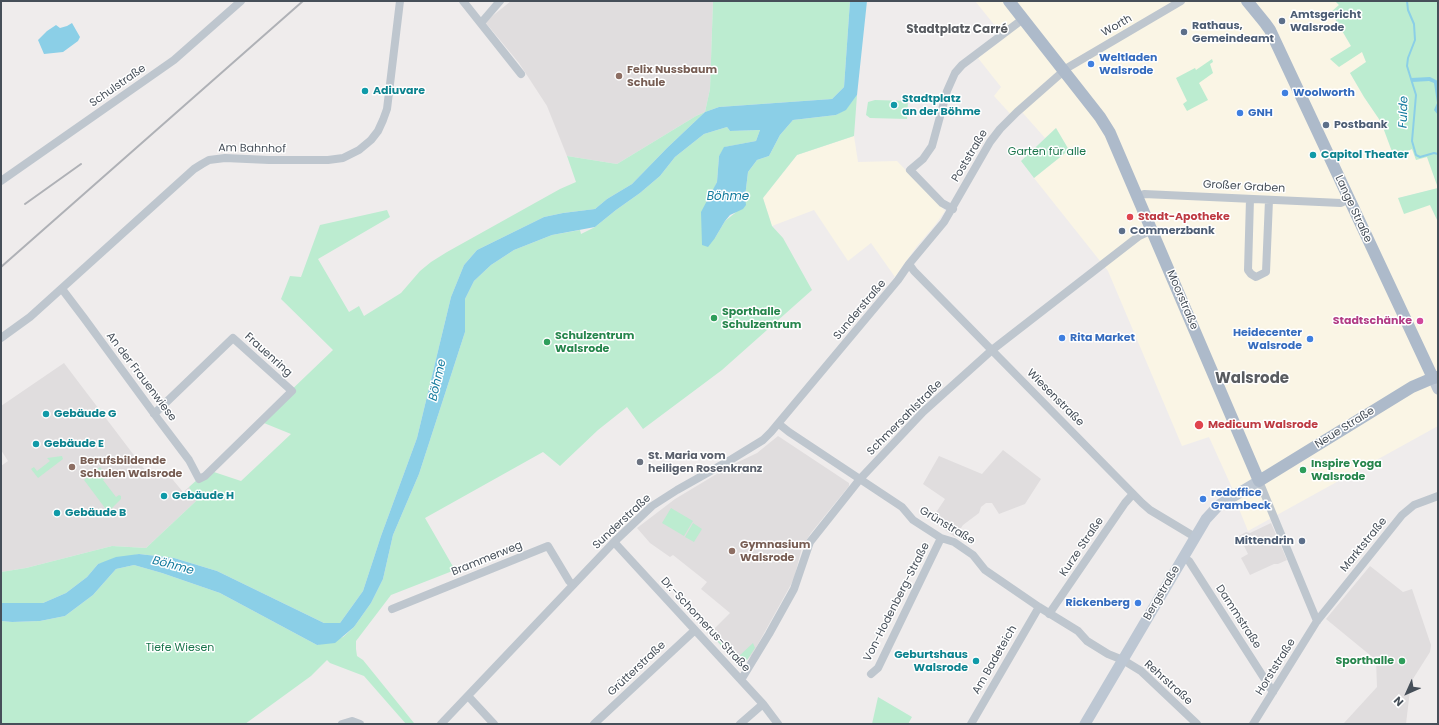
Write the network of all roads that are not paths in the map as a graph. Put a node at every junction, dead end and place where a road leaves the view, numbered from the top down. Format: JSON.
{"nodes":[{"id":1,"x":241,"y":1,"type":"edge"},
{"id":2,"x":400,"y":1,"type":"edge"},
{"id":3,"x":463,"y":1,"type":"edge"},
{"id":4,"x":500,"y":1,"type":"edge"},
{"id":5,"x":1010,"y":1,"type":"edge"},
{"id":6,"x":1181,"y":1,"type":"edge"},
{"id":7,"x":1247,"y":1,"type":"edge"},
{"id":8,"x":1023,"y":19,"type":"junction"},
{"id":9,"x":481,"y":23,"type":"junction"},
{"id":10,"x":1064,"y":71,"type":"junction"},
{"id":11,"x":521,"y":74,"type":"dead end"},
{"id":12,"x":1,"y":181,"type":"edge"},
{"id":13,"x":1137,"y":196,"type":"junction"},
{"id":14,"x":1250,"y":199,"type":"junction"},
{"id":15,"x":1348,"y":199,"type":"junction"},
{"id":16,"x":1269,"y":200,"type":"junction"},
{"id":17,"x":953,"y":208,"type":"junction"},
{"id":18,"x":1152,"y":230,"type":"junction"},
{"id":19,"x":909,"y":264,"type":"junction"},
{"id":20,"x":62,"y":289,"type":"junction"},
{"id":21,"x":1,"y":338,"type":"edge"},
{"id":22,"x":992,"y":350,"type":"junction"},
{"id":23,"x":1435,"y":378,"type":"edge"},
{"id":24,"x":1438,"y":390,"type":"edge"},
{"id":25,"x":154,"y":414,"type":"junction"},
{"id":26,"x":779,"y":424,"type":"junction"},
{"id":27,"x":199,"y":479,"type":"joint"},
{"id":28,"x":860,"y":479,"type":"junction"},
{"id":29,"x":1259,"y":481,"type":"junction"},
{"id":30,"x":1133,"y":494,"type":"junction"},
{"id":31,"x":1438,"y":496,"type":"edge"},
{"id":32,"x":1195,"y":537,"type":"junction"},
{"id":33,"x":941,"y":538,"type":"junction"},
{"id":34,"x":614,"y":542,"type":"junction"},
{"id":35,"x":1183,"y":557,"type":"junction"},
{"id":36,"x":573,"y":585,"type":"junction"},
{"id":37,"x":1039,"y":607,"type":"junction"},
{"id":38,"x":392,"y":609,"type":"dead end"},
{"id":39,"x":1049,"y":614,"type":"junction"},
{"id":40,"x":1317,"y":621,"type":"junction"},
{"id":41,"x":695,"y":630,"type":"junction"},
{"id":42,"x":1123,"y":660,"type":"junction"},
{"id":43,"x":871,"y":674,"type":"dead end"},
{"id":44,"x":741,"y":680,"type":"junction"},
{"id":45,"x":1273,"y":692,"type":"junction"},
{"id":46,"x":468,"y":696,"type":"junction"},
{"id":47,"x":763,"y":704,"type":"junction"},
{"id":48,"x":342,"y":724,"type":"edge"},
{"id":49,"x":360,"y":724,"type":"edge"},
{"id":50,"x":441,"y":724,"type":"edge"},
{"id":51,"x":494,"y":724,"type":"edge"},
{"id":52,"x":594,"y":724,"type":"edge"},
{"id":53,"x":740,"y":724,"type":"edge"},
{"id":54,"x":778,"y":724,"type":"edge"},
{"id":55,"x":971,"y":724,"type":"edge"},
{"id":56,"x":1085,"y":724,"type":"edge"},
{"id":57,"x":1197,"y":724,"type":"edge"},
{"id":58,"x":1253,"y":724,"type":"edge"}],
"edges":[{"from":1,"to":12,"type":"street","name":"Schulstraße"},
{"from":2,"to":20,"type":"street","name":"Am Bahnhof"},
{"from":3,"to":9,"type":"street"},
{"from":4,"to":9,"type":"street"},
{"from":5,"to":8,"type":"main road","name":"Moorstraße"},
{"from":6,"to":10,"type":"street","name":"Worth"},
{"from":7,"to":15,"type":"main road","name":"Lange Straße"},
{"from":8,"to":10,"type":"main road","name":"Moorstraße"},
{"from":8,"to":17,"type":"street"},
{"from":9,"to":11,"type":"street"},
{"from":10,"to":13,"type":"main road","name":"Moorstraße"},
{"from":10,"to":17,"type":"street","name":"Poststraße"},
{"from":13,"to":14,"type":"street","name":"Großer Graben"},
{"from":13,"to":18,"type":"main road","name":"Moorstraße"},
{"from":14,"to":16,"type":"street","name":"Großer Graben"},
{"from":14,"to":16,"type":"street"},
{"from":15,"to":16,"type":"street","name":"Großer Graben"},
{"from":15,"to":23,"type":"main road","name":"Lange Straße"},
{"from":17,"to":19,"type":"street","name":"Poststraße"},
{"from":18,"to":22,"type":"street","name":"Schmersahlstraße"},
{"from":18,"to":29,"type":"main road","name":"Moorstraße"},
{"from":19,"to":22,"type":"street","name":"Wiesenstraße"},
{"from":19,"to":26,"type":"street","name":"Sunderstraße"},
{"from":20,"to":21,"type":"street","name":"Am Bahnhof"},
{"from":20,"to":25,"type":"street","name":"An der Frauenwiese"},
{"from":22,"to":28,"type":"street","name":"Schmersahlstraße"},
{"from":22,"to":30,"type":"street","name":"Wiesenstraße"},
{"from":23,"to":24,"type":"main road"},
{"from":23,"to":29,"type":"main road","name":"Neue Straße"},
{"from":25,"to":27,"type":"street","name":"An der Frauenwiese"},
{"from":25,"to":27,"type":"street","name":"Frauenring"},
{"from":26,"to":28,"type":"street","name":"Grünstraße"},
{"from":26,"to":34,"type":"street","name":"Sunderstraße"},
{"from":28,"to":33,"type":"street","name":"Grünstraße"},
{"from":28,"to":44,"type":"street","name":"Schmersahlstraße"},
{"from":29,"to":32,"type":"main road","name":"Bergstraße"},
{"from":29,"to":40,"type":"street","name":"Moorstraße"},
{"from":30,"to":32,"type":"street","name":"Wiesenstraße"},
{"from":30,"to":39,"type":"street","name":"Kurze Straße"},
{"from":31,"to":40,"type":"street","name":"Marktstraße"},
{"from":32,"to":35,"type":"main road","name":"Bergstraße"},
{"from":33,"to":37,"type":"street","name":"Grünstraße"},
{"from":33,"to":43,"type":"street","name":"Von-Hodenberg-Straße"},
{"from":34,"to":36,"type":"street","name":"Sunderstraße"},
{"from":34,"to":41,"type":"street","name":"Dr.-Schomerus-Straße"},
{"from":35,"to":42,"type":"main road","name":"Bergstraße"},
{"from":35,"to":45,"type":"street","name":"Dammstraße"},
{"from":36,"to":38,"type":"street","name":"Brammerweg"},
{"from":36,"to":46,"type":"street","name":"Sunderstraße"},
{"from":37,"to":39,"type":"street","name":"Grünstraße"},
{"from":37,"to":55,"type":"street","name":"Am Badeteich"},
{"from":39,"to":42,"type":"street","name":"Grünstraße"},
{"from":40,"to":45,"type":"street","name":"Horststraße"},
{"from":41,"to":44,"type":"street","name":"Dr.-Schomerus-Straße"},
{"from":41,"to":52,"type":"street","name":"Grütterstraße"},
{"from":42,"to":56,"type":"main road","name":"Bergstraße"},
{"from":42,"to":57,"type":"street","name":"Rehrstraße"},
{"from":44,"to":47,"type":"street","name":"Dr.-Schomerus-Straße"},
{"from":45,"to":58,"type":"street","name":"Horststraße"},
{"from":46,"to":50,"type":"street","name":"Sunderstraße"},
{"from":46,"to":51,"type":"street"},
{"from":47,"to":53,"type":"street"},
{"from":47,"to":54,"type":"street","name":"Dr.-Schomerus-Straße"},
{"from":48,"to":49,"type":"street"}]}
